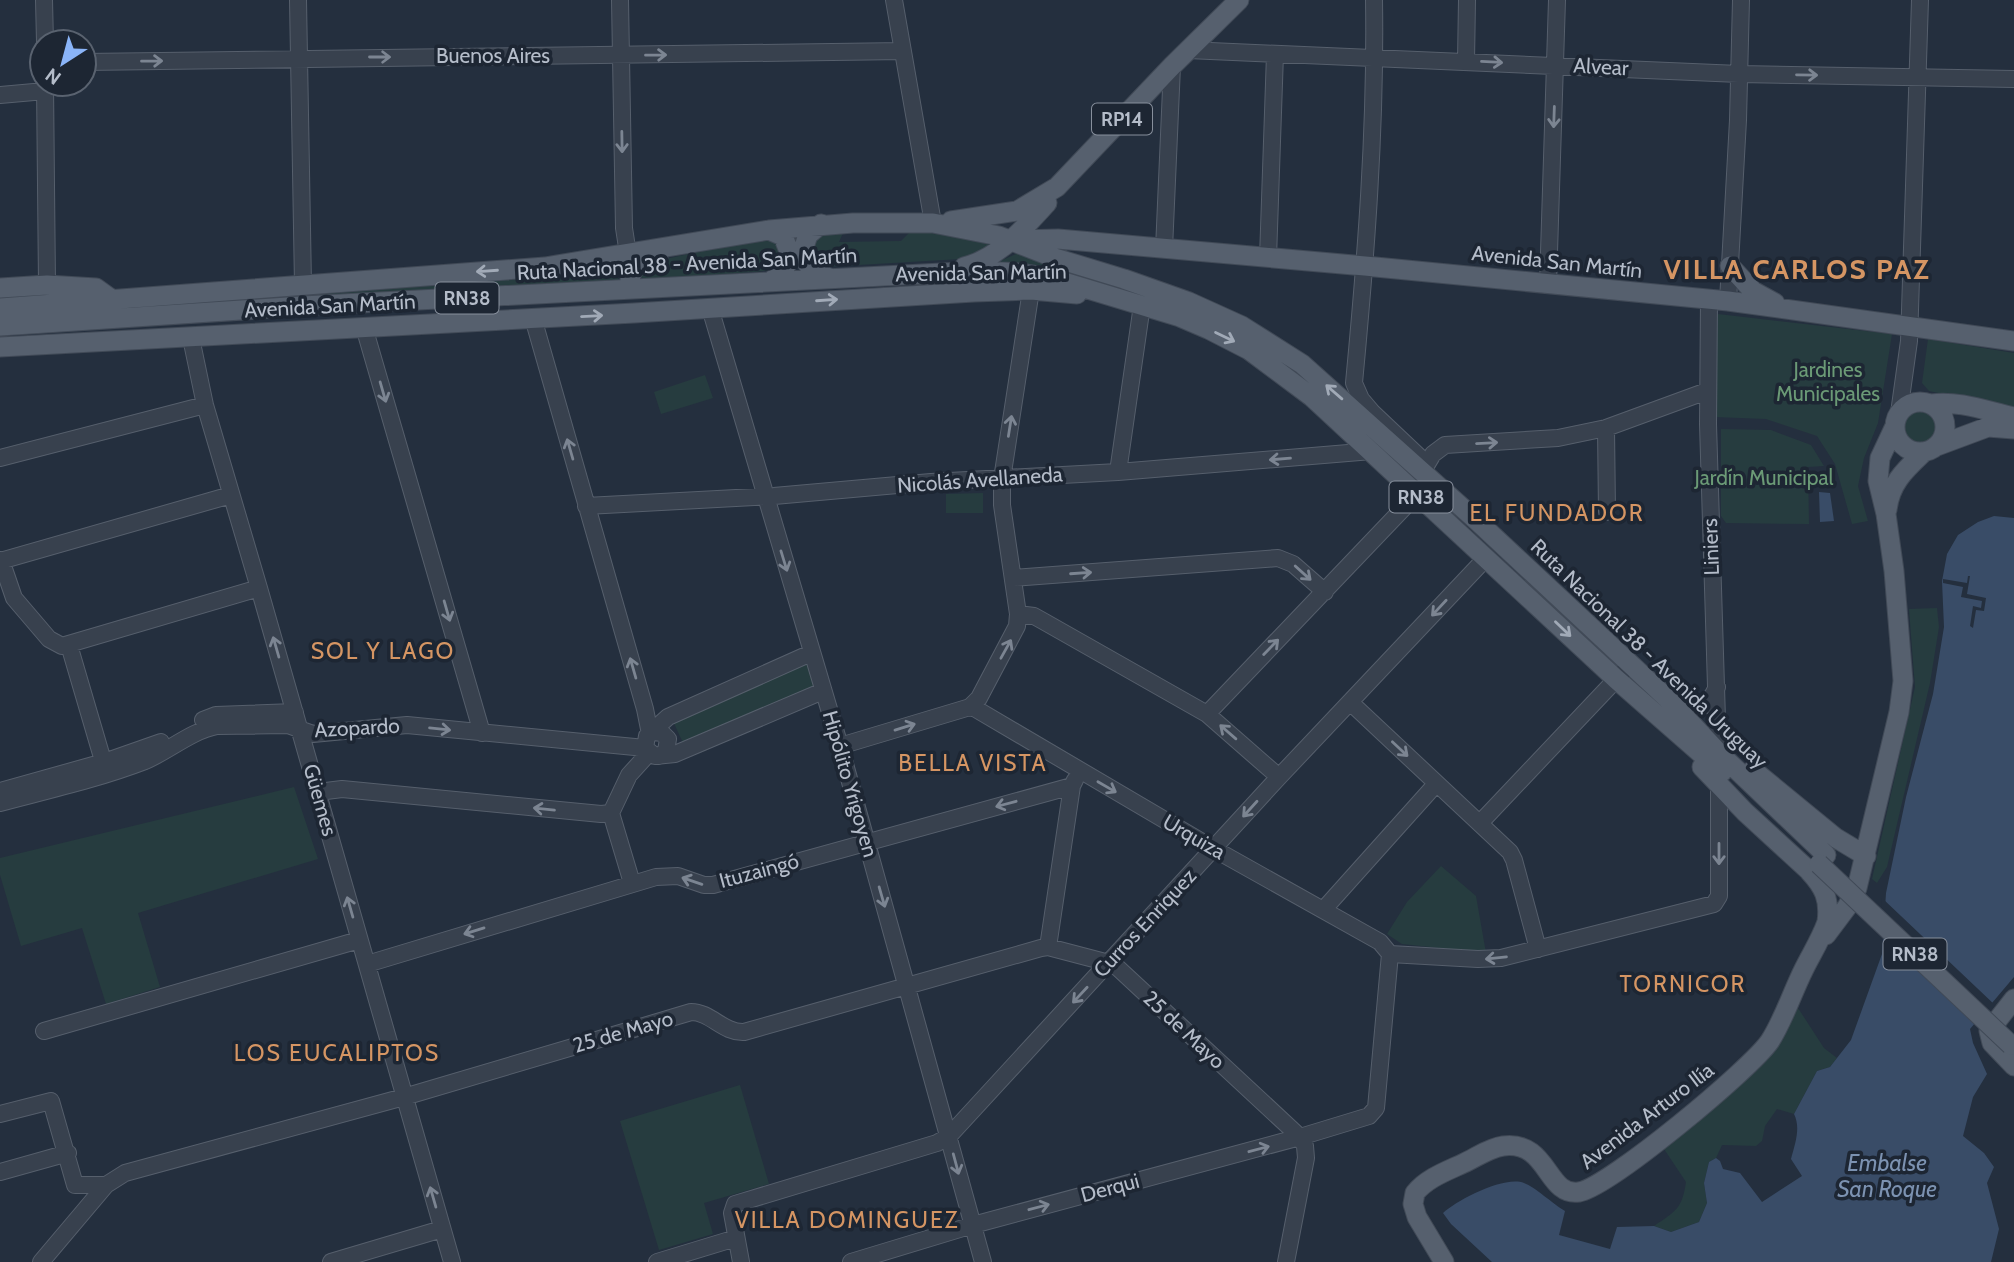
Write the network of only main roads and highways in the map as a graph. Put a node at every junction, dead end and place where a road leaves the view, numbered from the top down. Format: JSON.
{"nodes":[{"id":1,"x":1230,"y":4,"type":"edge"},
{"id":2,"x":1052,"y":194,"type":"junction"},
{"id":3,"x":933,"y":223,"type":"junction"},
{"id":4,"x":821,"y":225,"type":"junction"},
{"id":5,"x":769,"y":230,"type":"junction"},
{"id":6,"x":718,"y":237,"type":"junction"},
{"id":7,"x":1058,"y":239,"type":"junction"},
{"id":8,"x":1010,"y":240,"type":"junction"},
{"id":9,"x":1128,"y":246,"type":"junction"},
{"id":10,"x":628,"y":254,"type":"junction"},
{"id":11,"x":1730,"y":266,"type":"road end"},
{"id":12,"x":932,"y":275,"type":"junction"},
{"id":13,"x":831,"y":279,"type":"junction"},
{"id":14,"x":795,"y":281,"type":"junction"},
{"id":15,"x":770,"y":282,"type":"junction"},
{"id":16,"x":303,"y":285,"type":"junction"},
{"id":17,"x":631,"y":285,"type":"junction"},
{"id":18,"x":899,"y":286,"type":"junction"},
{"id":19,"x":0,"y":288,"type":"edge"},
{"id":20,"x":1123,"y":289,"type":"junction"},
{"id":21,"x":555,"y":294,"type":"junction"},
{"id":22,"x":175,"y":295,"type":"junction"},
{"id":23,"x":498,"y":297,"type":"junction"},
{"id":24,"x":114,"y":300,"type":"junction"},
{"id":25,"x":398,"y":302,"type":"junction"},
{"id":26,"x":798,"y":302,"type":"junction"},
{"id":27,"x":303,"y":306,"type":"junction"},
{"id":28,"x":0,"y":308,"type":"edge"},
{"id":29,"x":1792,"y":310,"type":"junction"},
{"id":30,"x":1162,"y":311,"type":"joint"},
{"id":31,"x":634,"y":313,"type":"junction"},
{"id":32,"x":176,"y":316,"type":"junction"},
{"id":33,"x":531,"y":319,"type":"junction"},
{"id":34,"x":0,"y":326,"type":"edge"},
{"id":35,"x":374,"y":326,"type":"junction"},
{"id":36,"x":304,"y":331,"type":"junction"},
{"id":37,"x":191,"y":338,"type":"junction"},
{"id":38,"x":2014,"y":341,"type":"edge"},
{"id":39,"x":0,"y":347,"type":"edge"},
{"id":40,"x":1931,"y":404,"type":"junction"},
{"id":41,"x":2014,"y":417,"type":"edge"},
{"id":42,"x":1897,"y":419,"type":"junction"},
{"id":43,"x":2014,"y":429,"type":"edge"},
{"id":44,"x":1931,"y":449,"type":"junction"},
{"id":45,"x":1373,"y":452,"type":"junction"},
{"id":46,"x":1427,"y":464,"type":"road end"},
{"id":47,"x":1456,"y":502,"type":"junction"},
{"id":48,"x":1887,"y":519,"type":"junction"},
{"id":49,"x":1476,"y":520,"type":"junction"},
{"id":50,"x":1486,"y":558,"type":"junction"},
{"id":51,"x":1567,"y":606,"type":"junction"},
{"id":52,"x":1663,"y":709,"type":"junction"},
{"id":53,"x":1718,"y":746,"type":"junction"},
{"id":54,"x":1866,"y":856,"type":"junction"},
{"id":55,"x":1818,"y":863,"type":"junction"},
{"id":56,"x":1854,"y":894,"type":"junction"},
{"id":57,"x":1817,"y":946,"type":"junction"},
{"id":58,"x":2014,"y":999,"type":"edge"},
{"id":59,"x":2001,"y":1019,"type":"edge"},
{"id":60,"x":2013,"y":1041,"type":"edge"},
{"id":61,"x":2014,"y":1066,"type":"edge"},
{"id":62,"x":1444,"y":1262,"type":"edge"}],
"edges":[{"from":1,"to":2,"type":"main road","number":"RP14"},
{"from":2,"to":3,"type":"main road","number":"RP14"},
{"from":2,"to":7,"type":"main road"},
{"from":2,"to":8,"type":"main road","number":"RP14"},
{"from":3,"to":4,"type":"main road","name":"Ruta Nacional 38 - Avenida San Martín","number":"RN38"},
{"from":3,"to":8,"type":"main road","name":"Ruta Nacional 38 - Avenida San Martín","number":"RN38"},
{"from":4,"to":5,"type":"main road","name":"Ruta Nacional 38 - Avenida San Martín","number":"RN38"},
{"from":4,"to":13,"type":"main road"},
{"from":5,"to":6,"type":"main road","name":"Ruta Nacional 38 - Avenida San Martín","number":"RN38"},
{"from":5,"to":15,"type":"main road"},
{"from":6,"to":10,"type":"main road","name":"Ruta Nacional 38 - Avenida San Martín","number":"RN38"},
{"from":6,"to":17,"type":"main road"},
{"from":7,"to":8,"type":"main road","name":"Avenida San Martín"},
{"from":7,"to":9,"type":"main road","name":"Avenida San Martín"},
{"from":8,"to":12,"type":"main road","number":"RP14"},
{"from":8,"to":20,"type":"main road","name":"Ruta Nacional 38 - Avenida San Martín","number":"RN38"},
{"from":9,"to":20,"type":"main road"},
{"from":9,"to":29,"type":"main road","name":"Avenida San Martín"},
{"from":10,"to":16,"type":"main road","name":"Ruta Nacional 38 - Avenida San Martín","number":"RN38","one_way":true},
{"from":10,"to":17,"type":"main road"},
{"from":11,"to":29,"type":"main road"},
{"from":12,"to":18,"type":"main road","name":"Ruta Nacional 38 - Avenida San Martín","number":"RN38"},
{"from":12,"to":20,"type":"main road","name":"Ruta Nacional 38 - Avenida San Martín","number":"RN38"},
{"from":13,"to":14,"type":"main road","name":"Ruta Nacional 38 - Avenida San Martín","number":"RN38"},
{"from":13,"to":18,"type":"main road","name":"Ruta Nacional 38 - Avenida San Martín","number":"RN38"},
{"from":14,"to":15,"type":"main road","name":"Ruta Nacional 38 - Avenida San Martín","number":"RN38"},
{"from":14,"to":26,"type":"main road"},
{"from":15,"to":17,"type":"main road","name":"Ruta Nacional 38 - Avenida San Martín","number":"RN38"},
{"from":16,"to":22,"type":"main road","name":"Ruta Nacional 38 - Avenida San Martín","number":"RN38"},
{"from":16,"to":27,"type":"main road"},
{"from":17,"to":21,"type":"main road","name":"Ruta Nacional 38 - Avenida San Martín","number":"RN38"},
{"from":17,"to":31,"type":"main road"},
{"from":18,"to":20,"type":"main road","name":"Avenida San Martín"},
{"from":26,"to":18,"type":"main road","name":"Avenida San Martín","one_way":true},
{"from":19,"to":24,"type":"main road"},
{"from":20,"to":30,"type":"main road","name":"Ruta Nacional 38 - Avenida San Martín","number":"RN38"},
{"from":47,"to":20,"type":"main road","name":"Ruta Nacional 38 - Avenida Uruguay","number":"RN38","one_way":true},
{"from":21,"to":23,"type":"main road","name":"Ruta Nacional 38 - Avenida San Martín","number":"RN38"},
{"from":21,"to":33,"type":"main road"},
{"from":22,"to":24,"type":"main road","name":"Ruta Nacional 38 - Avenida San Martín","number":"RN38"},
{"from":22,"to":32,"type":"main road"},
{"from":23,"to":25,"type":"main road","name":"Ruta Nacional 38 - Avenida San Martín","number":"RN38"},
{"from":23,"to":33,"type":"main road"},
{"from":24,"to":28,"type":"main road","name":"Ruta Nacional 38 - Avenida San Martín","number":"RN38"},
{"from":25,"to":27,"type":"main road","name":"Ruta Nacional 38 - Avenida San Martín","number":"RN38"},
{"from":25,"to":35,"type":"main road"},
{"from":26,"to":31,"type":"main road","name":"Avenida San Martín"},
{"from":27,"to":32,"type":"main road","name":"Ruta Nacional 38 - Avenida San Martín","number":"RN38"},
{"from":27,"to":36,"type":"main road"},
{"from":29,"to":38,"type":"main road","name":"Avenida San Martín"},
{"from":30,"to":45,"type":"main road","name":"Ruta Nacional 38 - Avenida Uruguay","number":"RN38","one_way":true},
{"from":33,"to":31,"type":"main road","name":"Avenida San Martín","one_way":true},
{"from":32,"to":34,"type":"main road","name":"Ruta Nacional 38 - Avenida San Martín","number":"RN38"},
{"from":32,"to":37,"type":"main road"},
{"from":33,"to":35,"type":"main road","name":"Avenida San Martín"},
{"from":35,"to":36,"type":"main road","name":"Avenida San Martín"},
{"from":36,"to":37,"type":"main road","name":"Avenida San Martín"},
{"from":37,"to":39,"type":"main road","name":"Avenida San Martín"},
{"from":40,"to":41,"type":"main road"},
{"from":40,"to":42,"type":"main road"},
{"from":40,"to":44,"type":"main road"},
{"from":42,"to":44,"type":"main road"},
{"from":42,"to":48,"type":"main road"},
{"from":43,"to":44,"type":"main road"},
{"from":44,"to":48,"type":"main road"},
{"from":45,"to":47,"type":"main road"},
{"from":45,"to":50,"type":"main road","name":"Ruta Nacional 38 - Avenida Uruguay","number":"RN38"},
{"from":46,"to":49,"type":"main road"},
{"from":47,"to":49,"type":"main road","name":"Ruta Nacional 38 - Avenida Uruguay","number":"RN38"},
{"from":48,"to":54,"type":"main road"},
{"from":49,"to":51,"type":"main road","name":"Ruta Nacional 38 - Avenida Uruguay","number":"RN38"},
{"from":50,"to":51,"type":"main road"},
{"from":50,"to":52,"type":"main road","name":"Ruta Nacional 38 - Avenida Uruguay","number":"RN38","one_way":true},
{"from":51,"to":52,"type":"main road","name":"Ruta Nacional 38 - Avenida Uruguay","number":"RN38"},
{"from":52,"to":53,"type":"main road","name":"Ruta Nacional 38 - Avenida Uruguay","number":"RN38"},
{"from":52,"to":55,"type":"main road","name":"Ruta Nacional 38 - Avenida Uruguay","number":"RN38"},
{"from":52,"to":55,"type":"main road"},
{"from":53,"to":54,"type":"main road"},
{"from":53,"to":55,"type":"main road","name":"Ruta Nacional 38 - Avenida Uruguay","number":"RN38"},
{"from":54,"to":56,"type":"main road"},
{"from":55,"to":56,"type":"main road"},
{"from":55,"to":57,"type":"main road"},
{"from":55,"to":60,"type":"main road","name":"Ruta Nacional 38 - Avenida Uruguay","number":"RN38","bridge":true},
{"from":56,"to":57,"type":"main road"},
{"from":57,"to":62,"type":"main road","name":"Avenida Arturo Ilía"},
{"from":58,"to":59,"type":"main road"},
{"from":59,"to":61,"type":"main road"}]}
